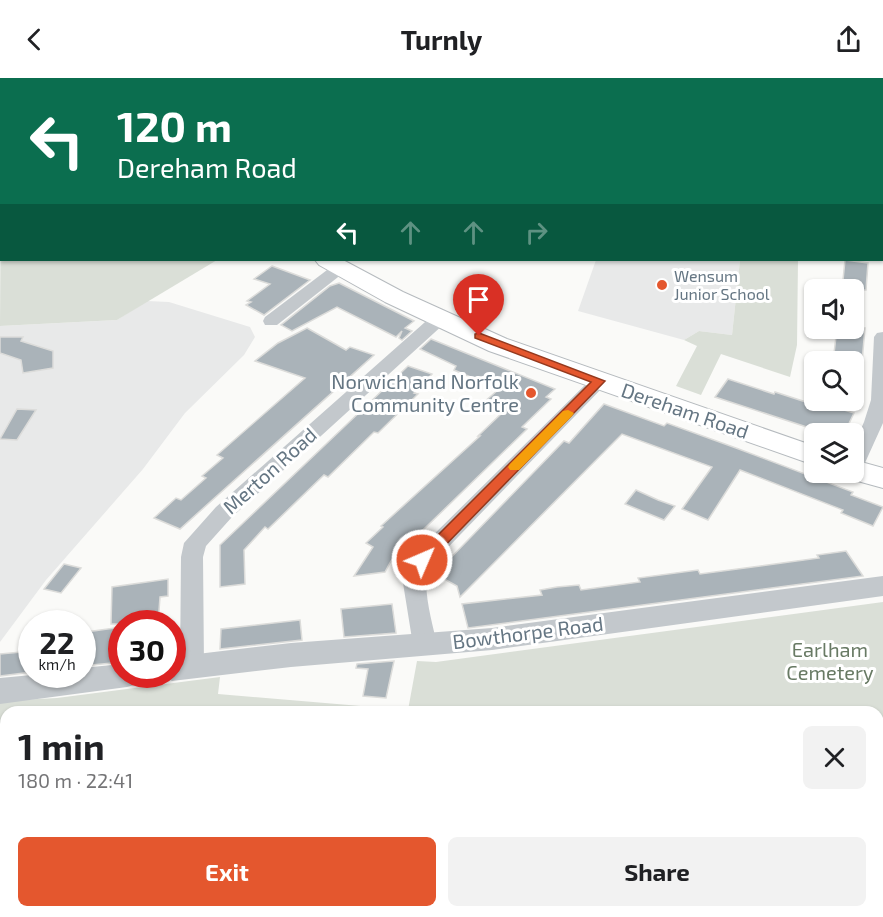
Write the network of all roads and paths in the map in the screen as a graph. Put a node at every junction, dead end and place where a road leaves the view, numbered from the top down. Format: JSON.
{"nodes":[{"id":1,"x":334,"y":263,"type":"edge"},
{"id":2,"x":439,"y":319,"type":"junction"},
{"id":3,"x":271,"y":321,"type":"dead end"},
{"id":4,"x":883,"y":337,"type":"edge"},
{"id":5,"x":599,"y":381,"type":"junction"},
{"id":6,"x":864,"y":444,"type":"edge"},
{"id":7,"x":804,"y":453,"type":"edge"},
{"id":8,"x":864,"y":473,"type":"edge"},
{"id":9,"x":883,"y":478,"type":"edge"},
{"id":10,"x":883,"y":586,"type":"edge"},
{"id":11,"x":186,"y":624,"type":"edge"},
{"id":12,"x":425,"y":645,"type":"junction"},
{"id":13,"x":186,"y":667,"type":"edge"},
{"id":14,"x":108,"y":677,"type":"edge"},
{"id":15,"x":0,"y":691,"type":"edge"}],
"edges":[{"from":1,"to":2,"type":"main road","name":"Dereham Road"},
{"from":1,"to":3,"type":"street"},
{"from":2,"to":5,"type":"main road","name":"Dereham Road"},
{"from":2,"to":11,"type":"street","name":"Merton Road"},
{"from":4,"to":6,"type":"street"},
{"from":5,"to":7,"type":"main road","name":"Dereham Road"},
{"from":5,"to":12,"type":"street"},
{"from":8,"to":9,"type":"main road"},
{"from":10,"to":12,"type":"street","name":"Bowthorpe Road"},
{"from":12,"to":13,"type":"street","name":"Bowthorpe Road"},
{"from":14,"to":15,"type":"street"}]}
